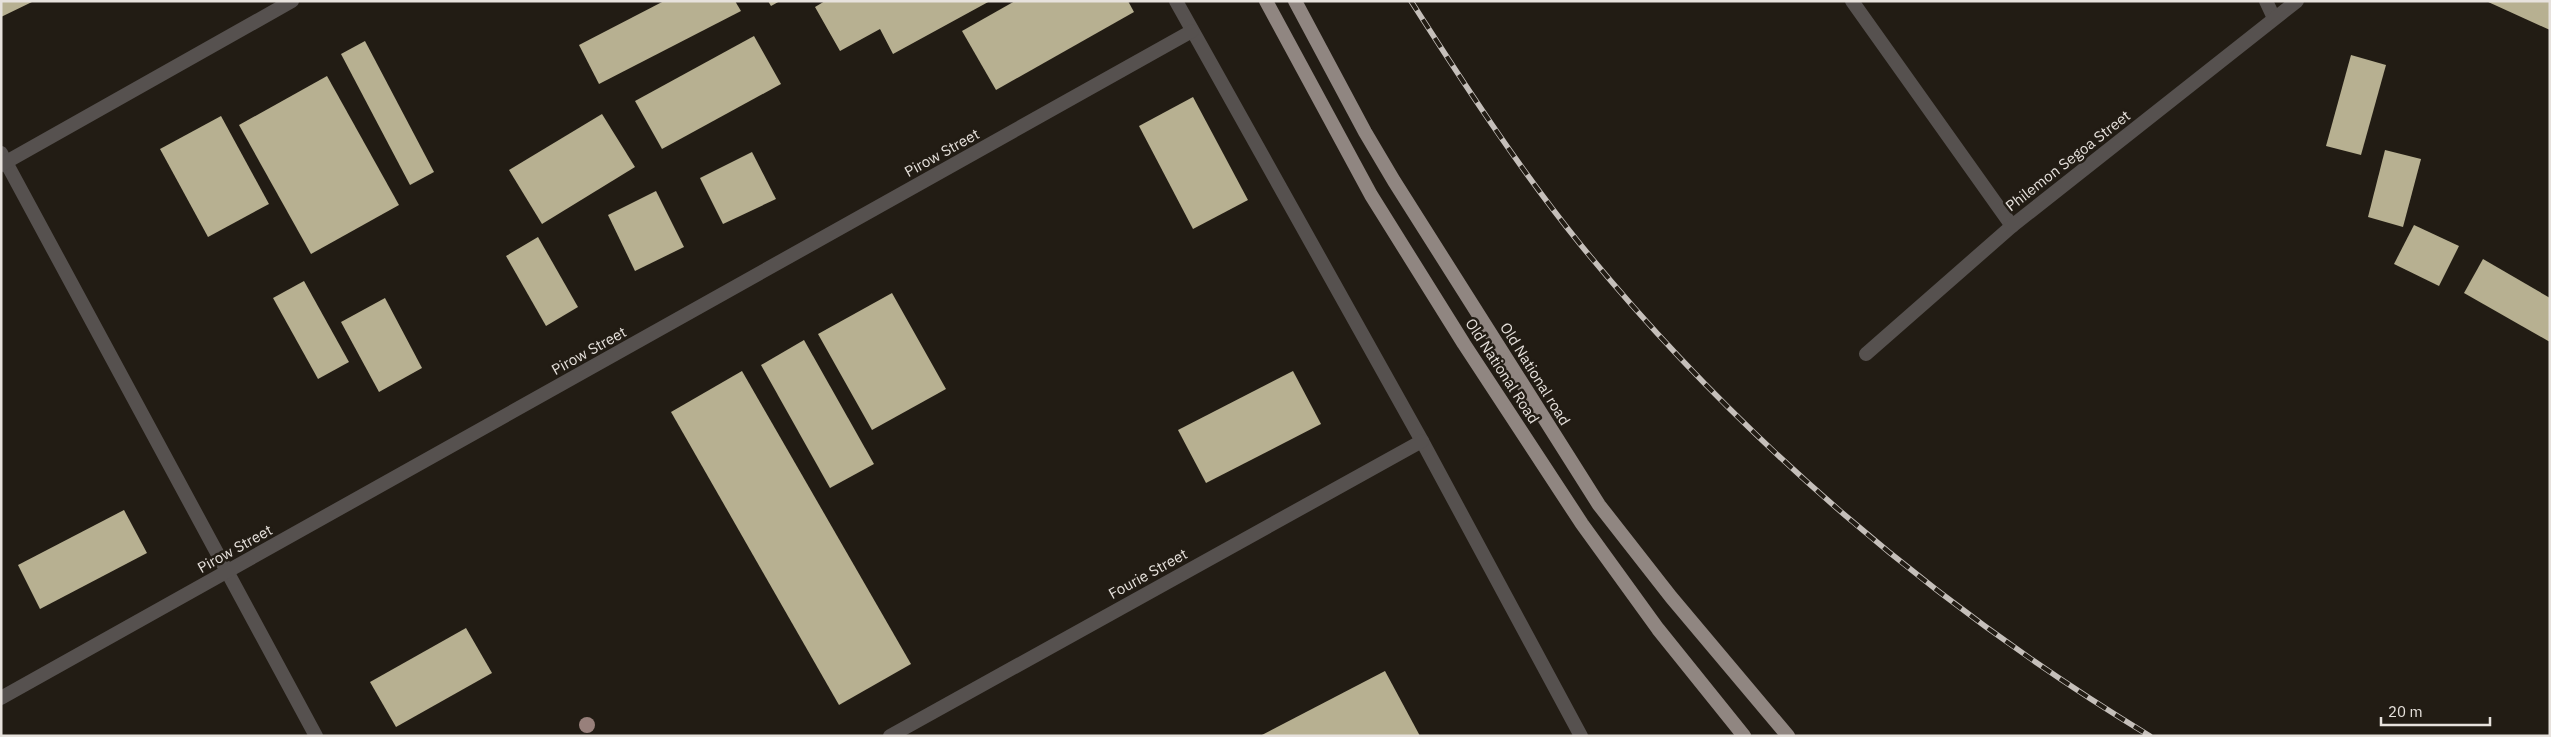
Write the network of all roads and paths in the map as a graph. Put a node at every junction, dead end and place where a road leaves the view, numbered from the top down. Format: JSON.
{"nodes":[{"id":1,"x":292,"y":1,"type":"edge"},
{"id":2,"x":1176,"y":1,"type":"edge"},
{"id":3,"x":1266,"y":1,"type":"edge"},
{"id":4,"x":1295,"y":1,"type":"edge"},
{"id":5,"x":1852,"y":1,"type":"edge"},
{"id":6,"x":2266,"y":1,"type":"edge"},
{"id":7,"x":2297,"y":1,"type":"edge"},
{"id":8,"x":2274,"y":18,"type":"junction"},
{"id":9,"x":1192,"y":32,"type":"junction"},
{"id":10,"x":3,"y":160,"type":"edge"},
{"id":11,"x":2012,"y":226,"type":"junction"},
{"id":12,"x":1866,"y":354,"type":"dead end"},
{"id":13,"x":1422,"y":441,"type":"junction"},
{"id":14,"x":228,"y":571,"type":"junction"},
{"id":15,"x":1,"y":698,"type":"edge"},
{"id":16,"x":316,"y":736,"type":"edge"},
{"id":17,"x":890,"y":736,"type":"edge"},
{"id":18,"x":1581,"y":736,"type":"edge"},
{"id":19,"x":1744,"y":736,"type":"edge"},
{"id":20,"x":1788,"y":736,"type":"edge"}],
"edges":[{"from":1,"to":10,"type":"street"},
{"from":2,"to":9,"type":"street"},
{"from":3,"to":19,"type":"main road","name":"Old National Road"},
{"from":4,"to":20,"type":"main road","name":"Old National road"},
{"from":5,"to":11,"type":"street"},
{"from":6,"to":8,"type":"street"},
{"from":7,"to":8,"type":"street","name":"Philemon Segoa Street"},
{"from":8,"to":11,"type":"street","name":"Philemon Segoa Street"},
{"from":9,"to":13,"type":"street"},
{"from":9,"to":14,"type":"street","name":"Pirow Street"},
{"from":10,"to":14,"type":"street"},
{"from":11,"to":12,"type":"street","name":"Philemon Segoa Street"},
{"from":13,"to":17,"type":"street","name":"Fourie Street"},
{"from":13,"to":18,"type":"street"},
{"from":14,"to":15,"type":"street","name":"Pirow Street"},
{"from":14,"to":16,"type":"street"}]}
